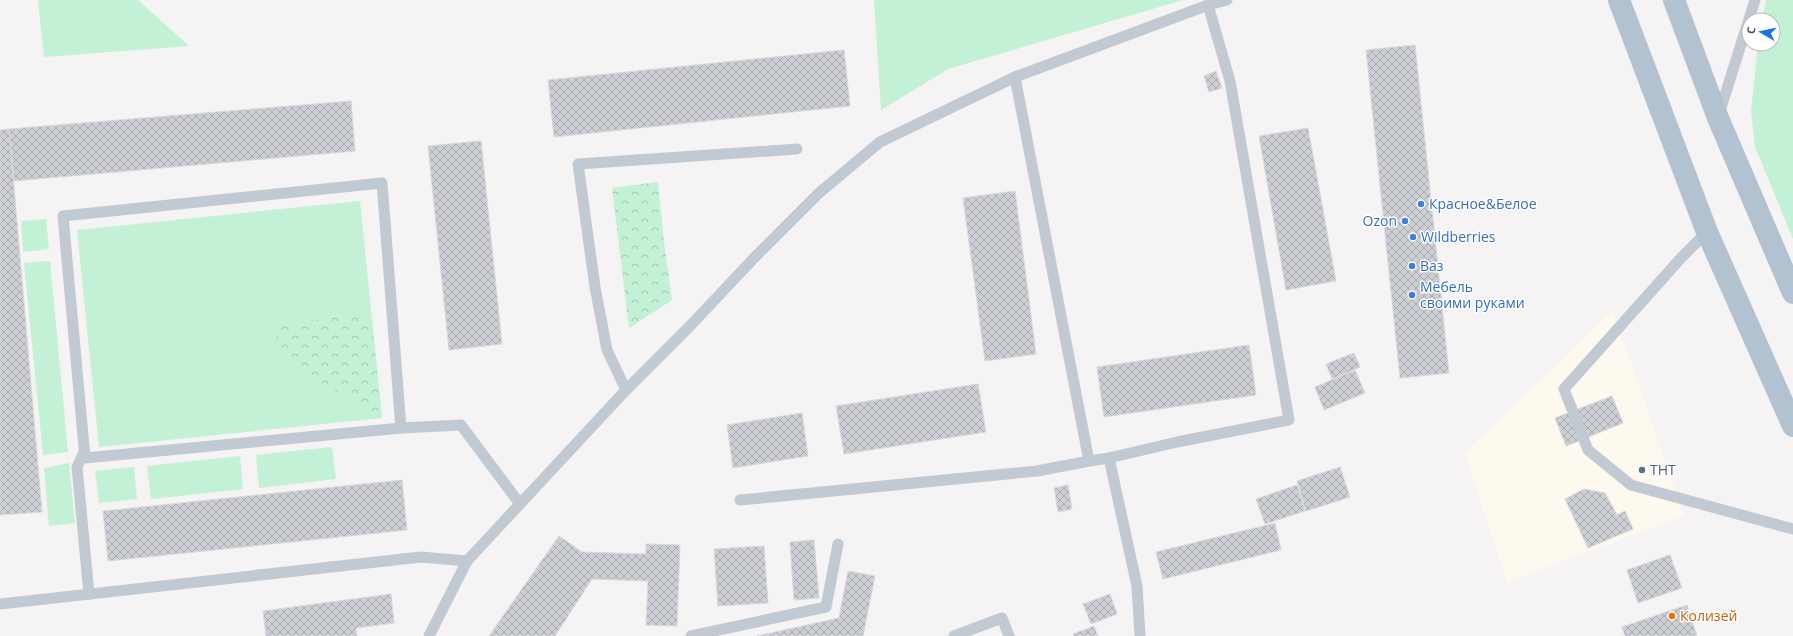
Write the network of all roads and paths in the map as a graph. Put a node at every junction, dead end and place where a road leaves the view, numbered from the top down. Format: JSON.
{"nodes":[{"id":1,"x":1227,"y":0,"type":"edge"},
{"id":2,"x":1620,"y":0,"type":"edge"},
{"id":3,"x":1674,"y":0,"type":"edge"},
{"id":4,"x":1755,"y":0,"type":"edge"},
{"id":5,"x":1208,"y":5,"type":"junction"},
{"id":6,"x":1015,"y":77,"type":"junction"},
{"id":7,"x":1718,"y":118,"type":"junction"},
{"id":8,"x":797,"y":149,"type":"dead end"},
{"id":9,"x":1707,"y":232,"type":"junction"},
{"id":10,"x":1793,"y":292,"type":"edge"},
{"id":11,"x":626,"y":390,"type":"junction"},
{"id":12,"x":1793,"y":426,"type":"edge"},
{"id":13,"x":401,"y":428,"type":"junction"},
{"id":14,"x":84,"y":452,"type":"junction"},
{"id":15,"x":1109,"y":458,"type":"junction"},
{"id":16,"x":1089,"y":461,"type":"junction"},
{"id":17,"x":740,"y":500,"type":"dead end"},
{"id":18,"x":520,"y":504,"type":"junction"},
{"id":19,"x":1793,"y":529,"type":"edge"},
{"id":20,"x":838,"y":544,"type":"dead end"},
{"id":21,"x":467,"y":561,"type":"junction"},
{"id":22,"x":89,"y":594,"type":"junction"},
{"id":23,"x":0,"y":604,"type":"edge"},
{"id":24,"x":429,"y":636,"type":"edge"},
{"id":25,"x":691,"y":636,"type":"edge"},
{"id":26,"x":954,"y":636,"type":"edge"},
{"id":27,"x":1009,"y":636,"type":"edge"},
{"id":28,"x":1140,"y":636,"type":"edge"}],
"edges":[{"from":1,"to":5,"type":"lane"},
{"from":2,"to":9,"type":"main road"},
{"from":3,"to":7,"type":"main road"},
{"from":4,"to":7,"type":"lane"},
{"from":5,"to":6,"type":"lane"},
{"from":5,"to":15,"type":"lane"},
{"from":6,"to":11,"type":"lane"},
{"from":6,"to":16,"type":"lane"},
{"from":7,"to":10,"type":"main road"},
{"from":8,"to":11,"type":"lane"},
{"from":9,"to":12,"type":"main road"},
{"from":9,"to":19,"type":"lane"},
{"from":11,"to":18,"type":"lane"},
{"from":13,"to":14,"type":"lane"},
{"from":13,"to":14,"type":"lane"},
{"from":13,"to":18,"type":"lane"},
{"from":14,"to":22,"type":"lane"},
{"from":15,"to":16,"type":"lane"},
{"from":15,"to":28,"type":"lane"},
{"from":16,"to":17,"type":"lane"},
{"from":18,"to":21,"type":"lane"},
{"from":20,"to":25,"type":"lane"},
{"from":21,"to":22,"type":"lane"},
{"from":21,"to":24,"type":"lane"},
{"from":22,"to":23,"type":"lane"},
{"from":26,"to":27,"type":"lane"}]}
